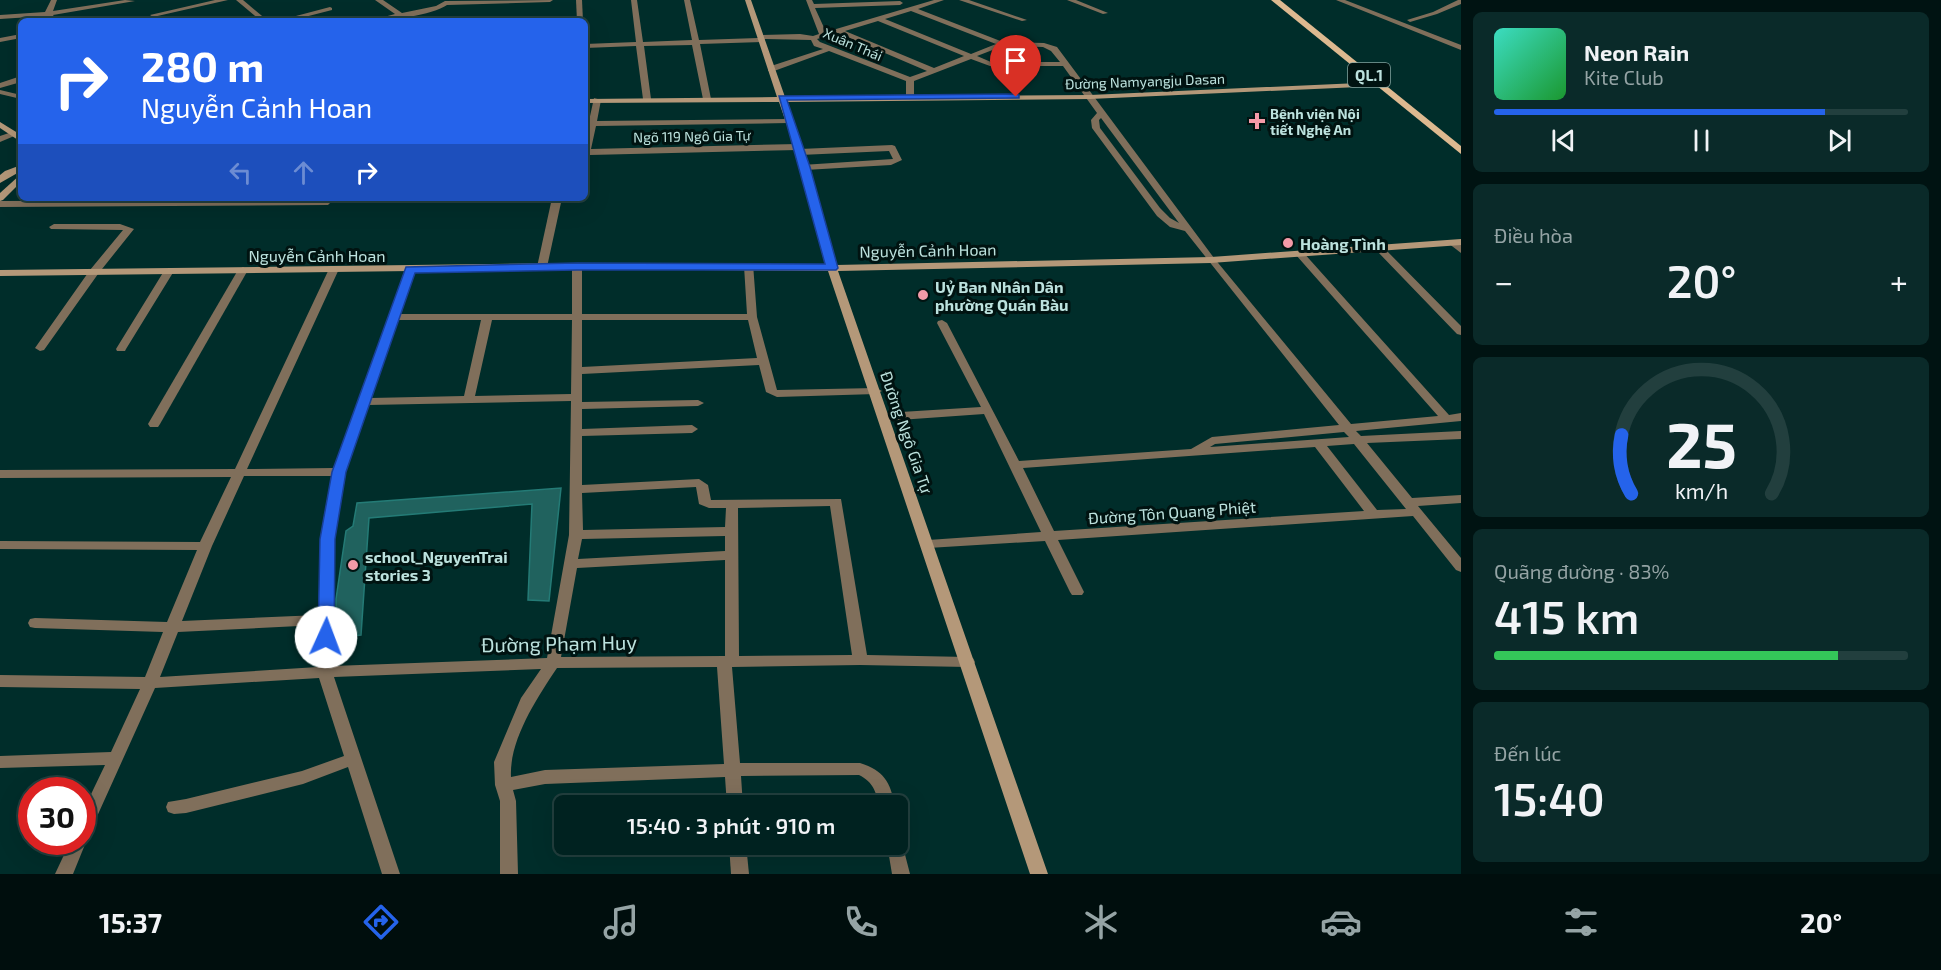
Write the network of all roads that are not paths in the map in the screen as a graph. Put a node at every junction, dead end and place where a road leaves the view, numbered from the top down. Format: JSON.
{"nodes":[{"id":1,"x":54,"y":0,"type":"edge"},
{"id":2,"x":225,"y":0,"type":"edge"},
{"id":3,"x":239,"y":0,"type":"edge"},
{"id":4,"x":378,"y":0,"type":"edge"},
{"id":5,"x":550,"y":0,"type":"edge"},
{"id":6,"x":579,"y":0,"type":"edge"},
{"id":7,"x":634,"y":0,"type":"edge"},
{"id":8,"x":687,"y":0,"type":"edge"},
{"id":9,"x":748,"y":0,"type":"edge"},
{"id":10,"x":941,"y":0,"type":"edge"},
{"id":11,"x":962,"y":0,"type":"edge"},
{"id":12,"x":1070,"y":0,"type":"edge"},
{"id":13,"x":1275,"y":0,"type":"edge"},
{"id":14,"x":1288,"y":0,"type":"edge"},
{"id":15,"x":1339,"y":0,"type":"edge"},
{"id":16,"x":445,"y":1,"type":"edge"},
{"id":17,"x":515,"y":1,"type":"edge"},
{"id":18,"x":1361,"y":1,"type":"edge"},
{"id":19,"x":1461,"y":1,"type":"edge"},
{"id":20,"x":810,"y":3,"type":"edge"},
{"id":21,"x":900,"y":3,"type":"dead end"},
{"id":22,"x":140,"y":7,"type":"edge"},
{"id":23,"x":330,"y":9,"type":"dead end"},
{"id":24,"x":912,"y":9,"type":"junction"},
{"id":25,"x":1105,"y":13,"type":"dead end"},
{"id":26,"x":48,"y":14,"type":"junction"},
{"id":27,"x":401,"y":15,"type":"junction"},
{"id":28,"x":0,"y":17,"type":"edge"},
{"id":29,"x":52,"y":18,"type":"edge"},
{"id":30,"x":156,"y":18,"type":"edge"},
{"id":31,"x":261,"y":18,"type":"edge"},
{"id":32,"x":292,"y":18,"type":"edge"},
{"id":33,"x":386,"y":18,"type":"edge"},
{"id":34,"x":580,"y":18,"type":"edge"},
{"id":35,"x":879,"y":19,"type":"junction"},
{"id":36,"x":1024,"y":20,"type":"dead end"},
{"id":37,"x":1410,"y":20,"type":"junction"},
{"id":38,"x":837,"y":30,"type":"junction"},
{"id":39,"x":823,"y":34,"type":"junction"},
{"id":40,"x":18,"y":37,"type":"edge"},
{"id":41,"x":761,"y":38,"type":"junction"},
{"id":42,"x":813,"y":38,"type":"junction"},
{"id":43,"x":0,"y":40,"type":"edge"},
{"id":44,"x":1461,"y":40,"type":"edge"},
{"id":45,"x":695,"y":42,"type":"junction"},
{"id":46,"x":639,"y":44,"type":"junction"},
{"id":47,"x":1002,"y":44,"type":"junction"},
{"id":48,"x":588,"y":46,"type":"edge"},
{"id":49,"x":1340,"y":46,"type":"junction"},
{"id":50,"x":1461,"y":48,"type":"edge"},
{"id":51,"x":829,"y":49,"type":"junction"},
{"id":52,"x":974,"y":56,"type":"junction"},
{"id":53,"x":1065,"y":64,"type":"junction"},
{"id":54,"x":771,"y":69,"type":"junction"},
{"id":55,"x":935,"y":71,"type":"junction"},
{"id":56,"x":18,"y":80,"type":"edge"},
{"id":57,"x":910,"y":80,"type":"junction"},
{"id":58,"x":1381,"y":84,"type":"junction"},
{"id":59,"x":0,"y":86,"type":"edge"},
{"id":60,"x":0,"y":92,"type":"edge"},
{"id":61,"x":18,"y":96,"type":"edge"},
{"id":62,"x":1088,"y":96,"type":"junction"},
{"id":63,"x":910,"y":97,"type":"junction"},
{"id":64,"x":782,"y":98,"type":"junction"},
{"id":65,"x":647,"y":99,"type":"junction"},
{"id":66,"x":707,"y":99,"type":"junction"},
{"id":67,"x":588,"y":100,"type":"edge"},
{"id":68,"x":597,"y":100,"type":"junction"},
{"id":69,"x":1101,"y":114,"type":"junction"},
{"id":70,"x":789,"y":121,"type":"junction"},
{"id":71,"x":0,"y":124,"type":"edge"},
{"id":72,"x":593,"y":124,"type":"junction"},
{"id":73,"x":18,"y":137,"type":"edge"},
{"id":74,"x":0,"y":139,"type":"edge"},
{"id":75,"x":1461,"y":140,"type":"edge"},
{"id":76,"x":588,"y":147,"type":"edge"},
{"id":77,"x":1110,"y":147,"type":"junction"},
{"id":78,"x":1125,"y":147,"type":"junction"},
{"id":79,"x":1097,"y":148,"type":"dead end"},
{"id":80,"x":799,"y":149,"type":"junction"},
{"id":81,"x":1461,"y":151,"type":"edge"},
{"id":82,"x":588,"y":156,"type":"edge"},
{"id":83,"x":805,"y":167,"type":"junction"},
{"id":84,"x":18,"y":169,"type":"edge"},
{"id":85,"x":0,"y":180,"type":"edge"},
{"id":86,"x":18,"y":180,"type":"edge"},
{"id":87,"x":0,"y":198,"type":"edge"},
{"id":88,"x":230,"y":201,"type":"edge"},
{"id":89,"x":556,"y":201,"type":"edge"},
{"id":90,"x":325,"y":203,"type":"dead end"},
{"id":91,"x":0,"y":204,"type":"edge"},
{"id":92,"x":54,"y":226,"type":"dead end"},
{"id":93,"x":1187,"y":229,"type":"junction"},
{"id":94,"x":1458,"y":245,"type":"edge"},
{"id":95,"x":1380,"y":249,"type":"junction"},
{"id":96,"x":1299,"y":253,"type":"junction"},
{"id":97,"x":1211,"y":260,"type":"junction"},
{"id":98,"x":577,"y":266,"type":"junction"},
{"id":99,"x":749,"y":266,"type":"junction"},
{"id":100,"x":542,"y":267,"type":"junction"},
{"id":101,"x":832,"y":268,"type":"junction"},
{"id":102,"x":334,"y":269,"type":"junction"},
{"id":103,"x":243,"y":270,"type":"junction"},
{"id":104,"x":410,"y":270,"type":"junction"},
{"id":105,"x":169,"y":271,"type":"junction"},
{"id":106,"x":94,"y":272,"type":"junction"},
{"id":107,"x":0,"y":273,"type":"edge"},
{"id":108,"x":394,"y":316,"type":"junction"},
{"id":109,"x":487,"y":316,"type":"junction"},
{"id":110,"x":576,"y":316,"type":"junction"},
{"id":111,"x":752,"y":317,"type":"junction"},
{"id":112,"x":942,"y":323,"type":"dead end"},
{"id":113,"x":1461,"y":332,"type":"edge"},
{"id":114,"x":40,"y":348,"type":"dead end"},
{"id":115,"x":121,"y":349,"type":"dead end"},
{"id":116,"x":765,"y":361,"type":"junction"},
{"id":117,"x":576,"y":371,"type":"junction"},
{"id":118,"x":876,"y":391,"type":"junction"},
{"id":119,"x":469,"y":399,"type":"junction"},
{"id":120,"x":576,"y":401,"type":"junction"},
{"id":121,"x":364,"y":402,"type":"junction"},
{"id":122,"x":698,"y":403,"type":"dead end"},
{"id":123,"x":988,"y":410,"type":"junction"},
{"id":124,"x":885,"y":417,"type":"junction"},
{"id":125,"x":1461,"y":417,"type":"edge"},
{"id":126,"x":1448,"y":419,"type":"junction"},
{"id":127,"x":154,"y":424,"type":"dead end"},
{"id":128,"x":692,"y":429,"type":"dead end"},
{"id":129,"x":1350,"y":429,"type":"junction"},
{"id":130,"x":576,"y":433,"type":"junction"},
{"id":131,"x":1461,"y":435,"type":"edge"},
{"id":132,"x":1359,"y":440,"type":"junction"},
{"id":133,"x":1318,"y":443,"type":"junction"},
{"id":134,"x":1191,"y":453,"type":"junction"},
{"id":135,"x":1017,"y":465,"type":"junction"},
{"id":136,"x":339,"y":472,"type":"junction"},
{"id":137,"x":240,"y":473,"type":"junction"},
{"id":138,"x":0,"y":474,"type":"edge"},
{"id":139,"x":576,"y":489,"type":"junction"},
{"id":140,"x":1461,"y":500,"type":"edge"},
{"id":141,"x":732,"y":503,"type":"junction"},
{"id":142,"x":1413,"y":507,"type":"junction"},
{"id":143,"x":1374,"y":515,"type":"junction"},
{"id":144,"x":733,"y":531,"type":"junction"},
{"id":145,"x":576,"y":535,"type":"junction"},
{"id":146,"x":1049,"y":537,"type":"junction"},
{"id":147,"x":928,"y":544,"type":"junction"},
{"id":148,"x":0,"y":545,"type":"edge"},
{"id":149,"x":205,"y":546,"type":"junction"},
{"id":150,"x":733,"y":555,"type":"junction"},
{"id":151,"x":570,"y":564,"type":"junction"},
{"id":152,"x":1461,"y":567,"type":"edge"},
{"id":153,"x":1077,"y":592,"type":"dead end"},
{"id":154,"x":327,"y":620,"type":"junction"},
{"id":155,"x":35,"y":623,"type":"dead end"},
{"id":156,"x":172,"y":627,"type":"junction"},
{"id":157,"x":860,"y":660,"type":"junction"},
{"id":158,"x":728,"y":662,"type":"junction"},
{"id":159,"x":968,"y":662,"type":"junction"},
{"id":160,"x":553,"y":663,"type":"junction"},
{"id":161,"x":325,"y":672,"type":"junction"},
{"id":162,"x":0,"y":681,"type":"edge"},
{"id":163,"x":150,"y":683,"type":"junction"},
{"id":164,"x":116,"y":758,"type":"junction"},
{"id":165,"x":353,"y":759,"type":"junction"},
{"id":166,"x":0,"y":762,"type":"edge"},
{"id":167,"x":732,"y":770,"type":"junction"},
{"id":168,"x":503,"y":785,"type":"junction"},
{"id":169,"x":734,"y":795,"type":"edge"},
{"id":170,"x":884,"y":795,"type":"edge"},
{"id":171,"x":96,"y":802,"type":"edge"},
{"id":172,"x":174,"y":807,"type":"dead end"},
{"id":173,"x":72,"y":855,"type":"edge"},
{"id":174,"x":739,"y":855,"type":"edge"},
{"id":175,"x":897,"y":855,"type":"edge"},
{"id":176,"x":64,"y":874,"type":"edge"},
{"id":177,"x":391,"y":874,"type":"edge"},
{"id":178,"x":509,"y":874,"type":"edge"},
{"id":179,"x":740,"y":874,"type":"edge"},
{"id":180,"x":901,"y":874,"type":"edge"},
{"id":181,"x":1039,"y":874,"type":"edge"}],
"edges":[{"from":1,"to":26,"type":"street"},
{"from":2,"to":22,"type":"street"},
{"from":3,"to":31,"type":"street"},
{"from":4,"to":27,"type":"street"},
{"from":5,"to":17,"type":"street"},
{"from":6,"to":34,"type":"street"},
{"from":7,"to":46,"type":"street"},
{"from":8,"to":45,"type":"street"},
{"from":9,"to":41,"type":"street","name":"Đường Ngô Gia Tự"},
{"from":10,"to":24,"type":"street","name":"Xuân Thái"},
{"from":11,"to":36,"type":"street"},
{"from":12,"to":25,"type":"street"},
{"from":13,"to":49,"type":"main road","number":"QL.1"},
{"from":14,"to":49,"type":"main road","number":"QL.1"},
{"from":15,"to":50,"type":"street"},
{"from":16,"to":17,"type":"street"},
{"from":16,"to":27,"type":"street"},
{"from":18,"to":37,"type":"street"},
{"from":19,"to":37,"type":"street"},
{"from":20,"to":21,"type":"street"},
{"from":20,"to":39,"type":"street"},
{"from":22,"to":26,"type":"street"},
{"from":22,"to":30,"type":"street"},
{"from":23,"to":32,"type":"street"},
{"from":24,"to":35,"type":"street","name":"Xuân Thái"},
{"from":24,"to":47,"type":"street"},
{"from":26,"to":28,"type":"street"},
{"from":26,"to":29,"type":"street"},
{"from":27,"to":33,"type":"street"},
{"from":35,"to":38,"type":"street","name":"Xuân Thái"},
{"from":35,"to":52,"type":"street"},
{"from":37,"to":44,"type":"street"},
{"from":38,"to":39,"type":"street","name":"Xuân Thái"},
{"from":38,"to":55,"type":"street"},
{"from":39,"to":42,"type":"street","name":"Xuân Thái"},
{"from":40,"to":43,"type":"street"},
{"from":41,"to":42,"type":"street"},
{"from":41,"to":45,"type":"street"},
{"from":41,"to":54,"type":"street","name":"Đường Ngô Gia Tự"},
{"from":42,"to":51,"type":"street","name":"Xuân Thái"},
{"from":45,"to":46,"type":"street"},
{"from":45,"to":66,"type":"street"},
{"from":46,"to":48,"type":"street"},
{"from":46,"to":65,"type":"street"},
{"from":47,"to":52,"type":"street"},
{"from":47,"to":53,"type":"street"},
{"from":49,"to":58,"type":"main road","number":"QL.1"},
{"from":49,"to":75,"type":"main road","number":"QL.1"},
{"from":51,"to":54,"type":"street"},
{"from":51,"to":57,"type":"street","name":"Xuân Thái"},
{"from":52,"to":53,"type":"street"},
{"from":52,"to":55,"type":"street"},
{"from":53,"to":62,"type":"street"},
{"from":54,"to":64,"type":"street","name":"Đường Ngô Gia Tự"},
{"from":55,"to":57,"type":"street"},
{"from":56,"to":59,"type":"street"},
{"from":57,"to":63,"type":"street"},
{"from":58,"to":62,"type":"street","name":"Đường Namyangju Dasan"},
{"from":58,"to":81,"type":"main road","number":"QL.1"},
{"from":60,"to":61,"type":"street"},
{"from":62,"to":63,"type":"street","name":"Đường Namyangju Dasan"},
{"from":62,"to":69,"type":"street"},
{"from":63,"to":64,"type":"street","name":"Đường Namyangju Dasan"},
{"from":64,"to":66,"type":"street","name":"Đường Namyangju Dasan"},
{"from":64,"to":70,"type":"street","name":"Đường Ngô Gia Tự"},
{"from":65,"to":66,"type":"street","name":"Đường Namyangju Dasan"},
{"from":65,"to":68,"type":"street","name":"Đường Namyangju Dasan"},
{"from":67,"to":68,"type":"street","name":"Đường Namyangju Dasan"},
{"from":68,"to":72,"type":"street"},
{"from":69,"to":77,"type":"street"},
{"from":69,"to":78,"type":"street"},
{"from":70,"to":72,"type":"street"},
{"from":70,"to":80,"type":"street","name":"Đường Ngô Gia Tự"},
{"from":71,"to":73,"type":"street"},
{"from":72,"to":76,"type":"street"},
{"from":73,"to":74,"type":"street"},
{"from":77,"to":78,"type":"street"},
{"from":77,"to":79,"type":"street"},
{"from":77,"to":93,"type":"street"},
{"from":78,"to":93,"type":"street"},
{"from":80,"to":82,"type":"street","name":"Ngõ 119 Ngô Gia Tự"},
{"from":80,"to":83,"type":"street","name":"Đường Ngô Gia Tự"},
{"from":80,"to":83,"type":"street","name":"Ngõ 119 Ngô Gia Tự"},
{"from":83,"to":101,"type":"street","name":"Đường Ngô Gia Tự"},
{"from":84,"to":85,"type":"street"},
{"from":86,"to":87,"type":"street"},
{"from":88,"to":90,"type":"street"},
{"from":88,"to":91,"type":"street"},
{"from":89,"to":100,"type":"street"},
{"from":92,"to":106,"type":"street"},
{"from":93,"to":97,"type":"street"},
{"from":94,"to":95,"type":"street","name":"Nguyễn Cảnh Hoan"},
{"from":95,"to":96,"type":"street","name":"Nguyễn Cảnh Hoan"},
{"from":95,"to":113,"type":"street"},
{"from":96,"to":97,"type":"street","name":"Nguyễn Cảnh Hoan"},
{"from":96,"to":126,"type":"street"},
{"from":97,"to":101,"type":"street","name":"Nguyễn Cảnh Hoan"},
{"from":97,"to":129,"type":"street"},
{"from":98,"to":99,"type":"street","name":"Nguyễn Cảnh Hoan"},
{"from":98,"to":100,"type":"street","name":"Nguyễn Cảnh Hoan"},
{"from":98,"to":110,"type":"street"},
{"from":99,"to":101,"type":"street","name":"Nguyễn Cảnh Hoan"},
{"from":99,"to":111,"type":"street"},
{"from":100,"to":104,"type":"street","name":"Nguyễn Cảnh Hoan"},
{"from":101,"to":118,"type":"street","name":"Đường Ngô Gia Tự"},
{"from":102,"to":103,"type":"street","name":"Nguyễn Cảnh Hoan"},
{"from":102,"to":104,"type":"street","name":"Nguyễn Cảnh Hoan"},
{"from":102,"to":137,"type":"street"},
{"from":103,"to":105,"type":"street","name":"Nguyễn Cảnh Hoan"},
{"from":103,"to":127,"type":"street"},
{"from":104,"to":108,"type":"street"},
{"from":105,"to":106,"type":"street","name":"Nguyễn Cảnh Hoan"},
{"from":105,"to":115,"type":"street"},
{"from":106,"to":107,"type":"street","name":"Nguyễn Cảnh Hoan"},
{"from":106,"to":114,"type":"street"},
{"from":108,"to":109,"type":"street"},
{"from":108,"to":121,"type":"street"},
{"from":109,"to":110,"type":"street"},
{"from":109,"to":119,"type":"street"},
{"from":110,"to":111,"type":"street"},
{"from":110,"to":117,"type":"street"},
{"from":111,"to":116,"type":"street"},
{"from":112,"to":123,"type":"street"},
{"from":116,"to":117,"type":"street"},
{"from":116,"to":118,"type":"street"},
{"from":117,"to":120,"type":"street"},
{"from":118,"to":124,"type":"street","name":"Đường Ngô Gia Tự"},
{"from":119,"to":120,"type":"street"},
{"from":119,"to":121,"type":"street"},
{"from":120,"to":122,"type":"street"},
{"from":120,"to":130,"type":"street"},
{"from":121,"to":136,"type":"street"},
{"from":123,"to":124,"type":"street"},
{"from":123,"to":135,"type":"street"},
{"from":124,"to":147,"type":"street","name":"Đường Ngô Gia Tự"},
{"from":125,"to":126,"type":"street"},
{"from":126,"to":129,"type":"street"},
{"from":128,"to":130,"type":"street"},
{"from":129,"to":132,"type":"street"},
{"from":129,"to":134,"type":"street"},
{"from":130,"to":139,"type":"street"},
{"from":131,"to":132,"type":"street"},
{"from":132,"to":133,"type":"street"},
{"from":132,"to":142,"type":"street"},
{"from":133,"to":134,"type":"street"},
{"from":133,"to":143,"type":"street"},
{"from":134,"to":135,"type":"street"},
{"from":135,"to":146,"type":"street"},
{"from":136,"to":137,"type":"street"},
{"from":136,"to":154,"type":"street"},
{"from":137,"to":138,"type":"street"},
{"from":137,"to":149,"type":"street"},
{"from":139,"to":141,"type":"street"},
{"from":139,"to":145,"type":"street"},
{"from":140,"to":142,"type":"street","name":"Đường Tôn Quang Phiệt"},
{"from":141,"to":144,"type":"street"},
{"from":141,"to":157,"type":"street"},
{"from":142,"to":143,"type":"street","name":"Đường Tôn Quang Phiệt"},
{"from":142,"to":152,"type":"street"},
{"from":143,"to":146,"type":"street","name":"Đường Tôn Quang Phiệt"},
{"from":144,"to":145,"type":"street"},
{"from":144,"to":150,"type":"street"},
{"from":145,"to":151,"type":"street"},
{"from":146,"to":147,"type":"street","name":"Đường Tôn Quang Phiệt"},
{"from":146,"to":153,"type":"street"},
{"from":147,"to":159,"type":"street","name":"Đường Ngô Gia Tự"},
{"from":148,"to":149,"type":"street"},
{"from":149,"to":156,"type":"street"},
{"from":150,"to":151,"type":"street"},
{"from":150,"to":158,"type":"street"},
{"from":151,"to":160,"type":"street"},
{"from":154,"to":156,"type":"street"},
{"from":154,"to":161,"type":"street"},
{"from":155,"to":156,"type":"street"},
{"from":156,"to":163,"type":"street"},
{"from":157,"to":158,"type":"street","name":"Đường Phạm Huy"},
{"from":157,"to":159,"type":"street","name":"Đường Phạm Huy"},
{"from":158,"to":160,"type":"street","name":"Đường Phạm Huy"},
{"from":158,"to":167,"type":"street"},
{"from":159,"to":181,"type":"street","name":"Đường Ngô Gia Tự"},
{"from":160,"to":161,"type":"street","name":"Đường Phạm Huy"},
{"from":160,"to":168,"type":"street"},
{"from":161,"to":163,"type":"street","name":"Đường Phạm Huy"},
{"from":161,"to":165,"type":"street"},
{"from":162,"to":163,"type":"street","name":"Đường Phạm Huy"},
{"from":163,"to":164,"type":"street"},
{"from":164,"to":166,"type":"street"},
{"from":164,"to":171,"type":"street"},
{"from":165,"to":172,"type":"street"},
{"from":165,"to":177,"type":"street"},
{"from":167,"to":168,"type":"street"},
{"from":167,"to":169,"type":"street"},
{"from":167,"to":170,"type":"street"},
{"from":168,"to":178,"type":"street"},
{"from":173,"to":176,"type":"street"},
{"from":174,"to":179,"type":"street"},
{"from":175,"to":180,"type":"street"}]}
